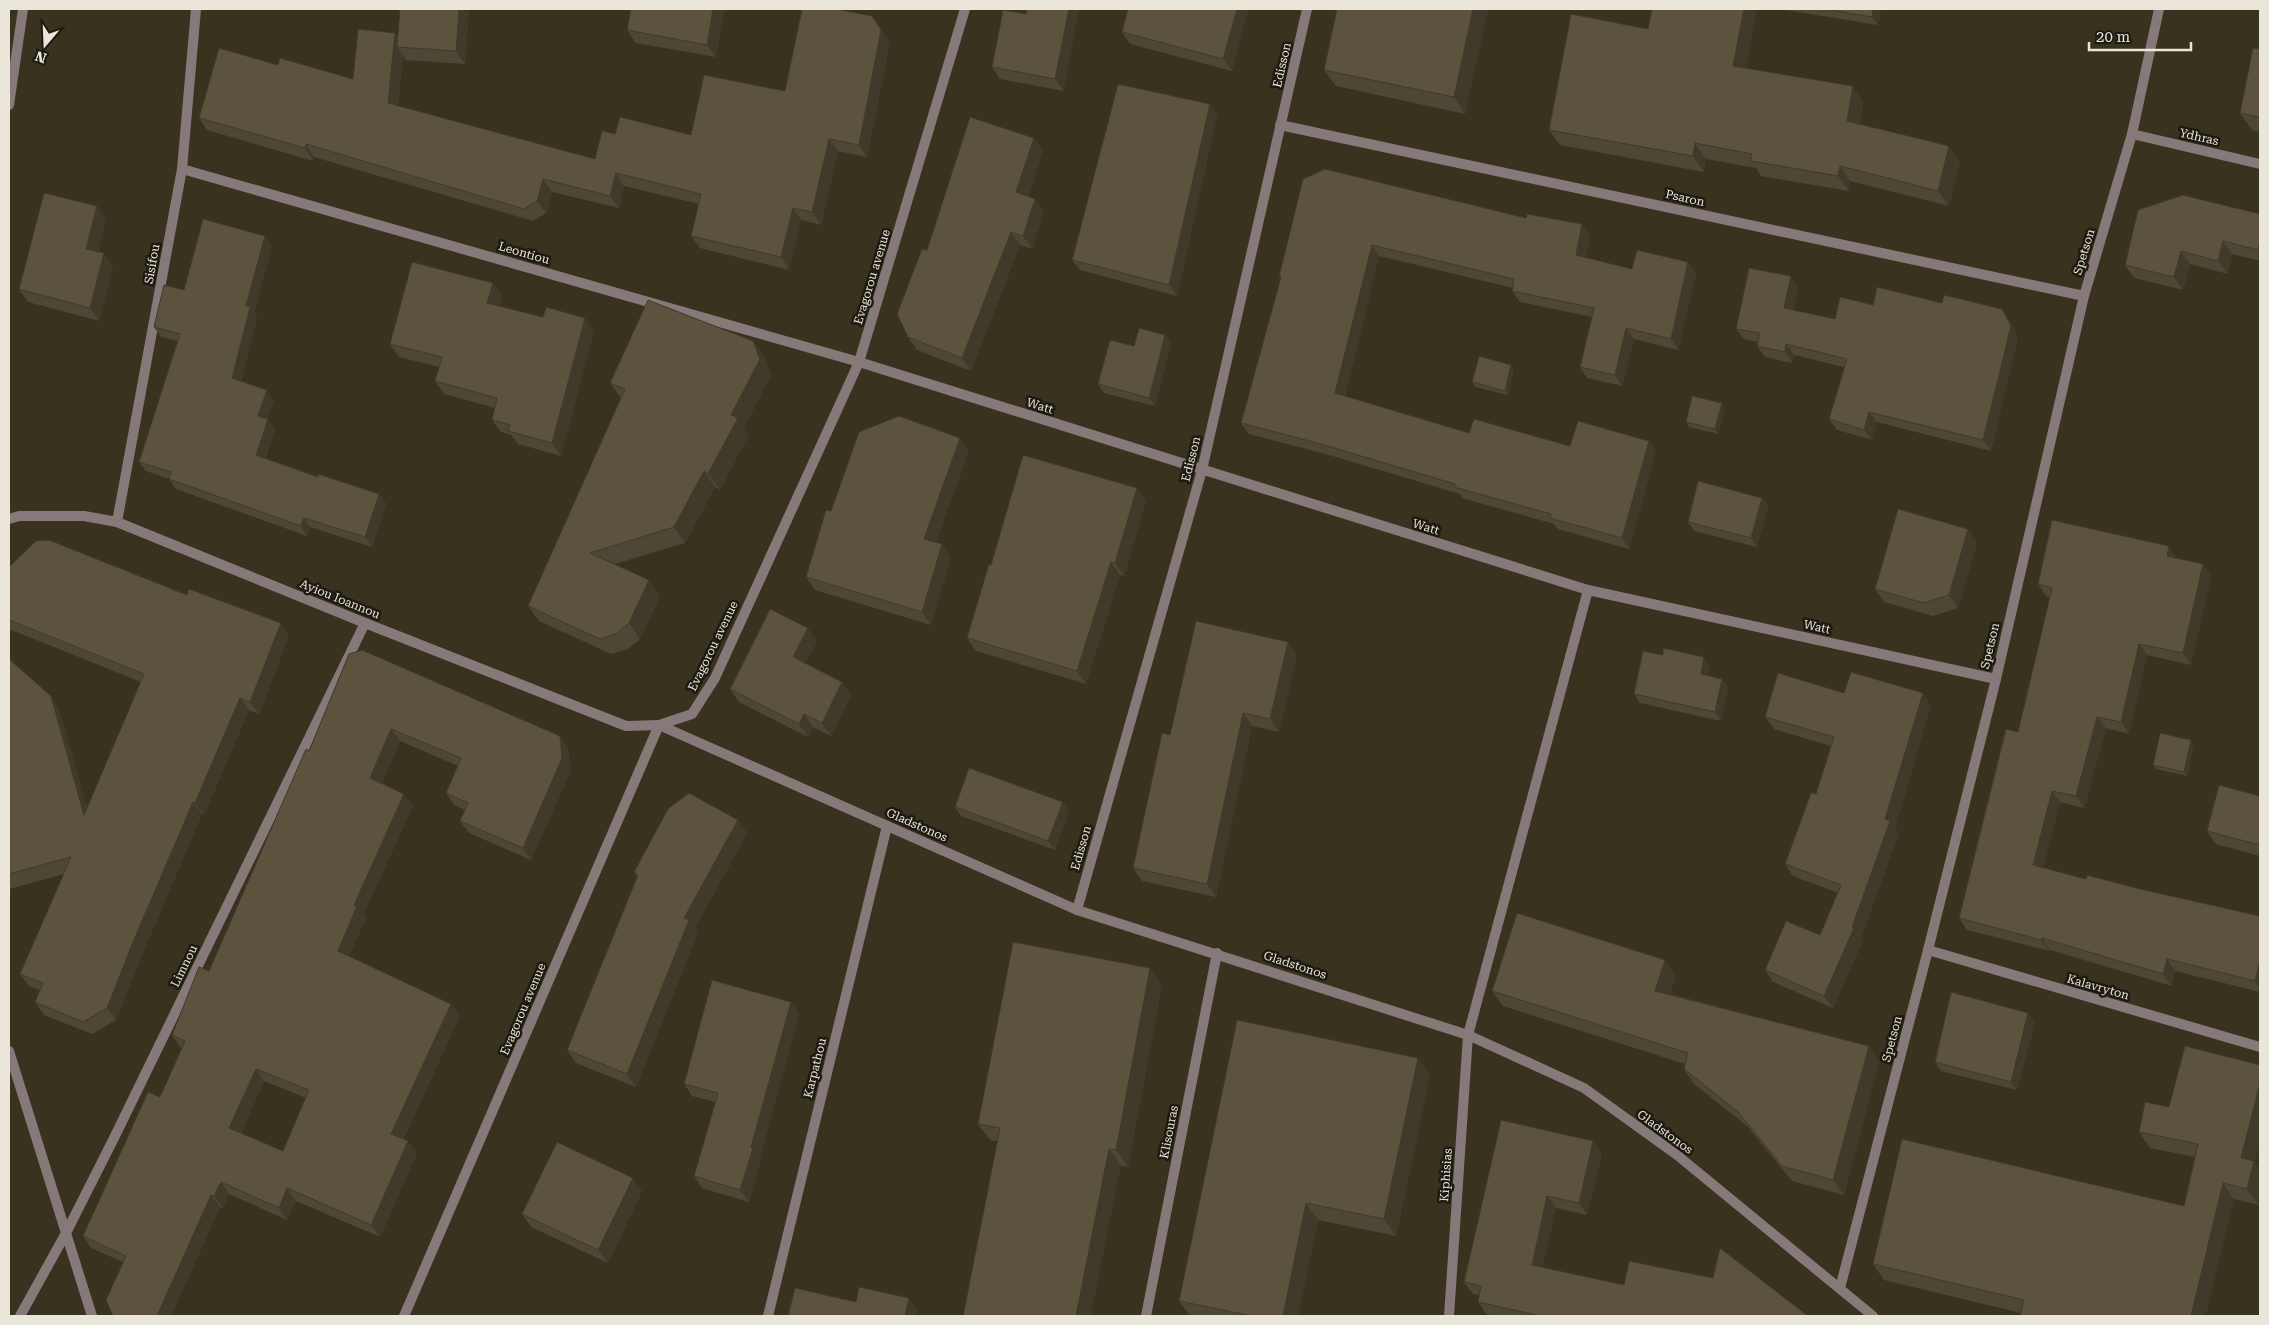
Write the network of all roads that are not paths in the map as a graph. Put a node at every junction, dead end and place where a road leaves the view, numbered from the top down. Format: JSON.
{"nodes":[{"id":1,"x":23,"y":9,"type":"edge"},
{"id":2,"x":196,"y":9,"type":"edge"},
{"id":3,"x":966,"y":9,"type":"edge"},
{"id":4,"x":1307,"y":9,"type":"edge"},
{"id":5,"x":2159,"y":9,"type":"edge"},
{"id":6,"x":9,"y":105,"type":"edge"},
{"id":7,"x":1280,"y":125,"type":"junction"},
{"id":8,"x":2132,"y":134,"type":"junction"},
{"id":9,"x":2260,"y":164,"type":"edge"},
{"id":10,"x":182,"y":169,"type":"junction"},
{"id":11,"x":2084,"y":296,"type":"junction"},
{"id":12,"x":859,"y":362,"type":"junction"},
{"id":13,"x":1202,"y":470,"type":"junction"},
{"id":14,"x":9,"y":519,"type":"edge"},
{"id":15,"x":117,"y":522,"type":"junction"},
{"id":16,"x":1588,"y":590,"type":"junction"},
{"id":17,"x":365,"y":623,"type":"junction"},
{"id":18,"x":1996,"y":679,"type":"junction"},
{"id":19,"x":659,"y":725,"type":"junction"},
{"id":20,"x":887,"y":826,"type":"junction"},
{"id":21,"x":1077,"y":910,"type":"junction"},
{"id":22,"x":1928,"y":950,"type":"junction"},
{"id":23,"x":1218,"y":953,"type":"junction"},
{"id":24,"x":1468,"y":1035,"type":"junction"},
{"id":25,"x":2260,"y":1047,"type":"edge"},
{"id":26,"x":9,"y":1051,"type":"edge"},
{"id":27,"x":66,"y":1233,"type":"junction"},
{"id":28,"x":1840,"y":1288,"type":"junction"},
{"id":29,"x":20,"y":1316,"type":"edge"},
{"id":30,"x":92,"y":1316,"type":"edge"},
{"id":31,"x":404,"y":1316,"type":"edge"},
{"id":32,"x":768,"y":1316,"type":"edge"},
{"id":33,"x":1146,"y":1316,"type":"edge"},
{"id":34,"x":1449,"y":1316,"type":"edge"},
{"id":35,"x":1873,"y":1316,"type":"edge"}],
"edges":[{"from":1,"to":6,"type":"street"},
{"from":2,"to":10,"type":"street","name":"Sisifou"},
{"from":3,"to":12,"type":"street","name":"Evagorou avenue"},
{"from":4,"to":7,"type":"street","name":"Edisson"},
{"from":5,"to":8,"type":"street","name":"Spetson"},
{"from":7,"to":11,"type":"street","name":"Psaron"},
{"from":7,"to":13,"type":"street","name":"Edisson"},
{"from":8,"to":9,"type":"street","name":"Ydhras"},
{"from":8,"to":11,"type":"street","name":"Spetson"},
{"from":10,"to":12,"type":"street","name":"Leontiou"},
{"from":10,"to":15,"type":"street","name":"Sisifou"},
{"from":11,"to":18,"type":"street","name":"Spetson"},
{"from":12,"to":13,"type":"street","name":"Watt"},
{"from":12,"to":19,"type":"street","name":"Evagorou avenue"},
{"from":13,"to":16,"type":"street","name":"Watt"},
{"from":13,"to":21,"type":"street","name":"Edisson"},
{"from":14,"to":15,"type":"street","name":"Ayiou Ioannou"},
{"from":15,"to":17,"type":"street","name":"Ayiou Ioannou"},
{"from":16,"to":18,"type":"street","name":"Watt"},
{"from":16,"to":24,"type":"street","name":"Kiphisias"},
{"from":17,"to":19,"type":"street","name":"Ayiou Ioannou"},
{"from":17,"to":27,"type":"street","name":"Limnou"},
{"from":18,"to":22,"type":"street","name":"Spetson"},
{"from":19,"to":20,"type":"street","name":"Gladstonos"},
{"from":19,"to":31,"type":"street","name":"Evagorou avenue"},
{"from":20,"to":21,"type":"street","name":"Gladstonos"},
{"from":20,"to":32,"type":"street","name":"Karpathou"},
{"from":21,"to":23,"type":"street","name":"Gladstonos"},
{"from":22,"to":25,"type":"street","name":"Kalavryton"},
{"from":22,"to":28,"type":"street","name":"Spetson"},
{"from":23,"to":24,"type":"street","name":"Gladstonos"},
{"from":23,"to":33,"type":"street","name":"Klisouras"},
{"from":24,"to":28,"type":"street","name":"Gladstonos"},
{"from":24,"to":34,"type":"street","name":"Kiphisias"},
{"from":26,"to":27,"type":"street"},
{"from":27,"to":29,"type":"street","name":"Limnou"},
{"from":27,"to":30,"type":"street"},
{"from":28,"to":35,"type":"street","name":"Gladstonos"}]}
